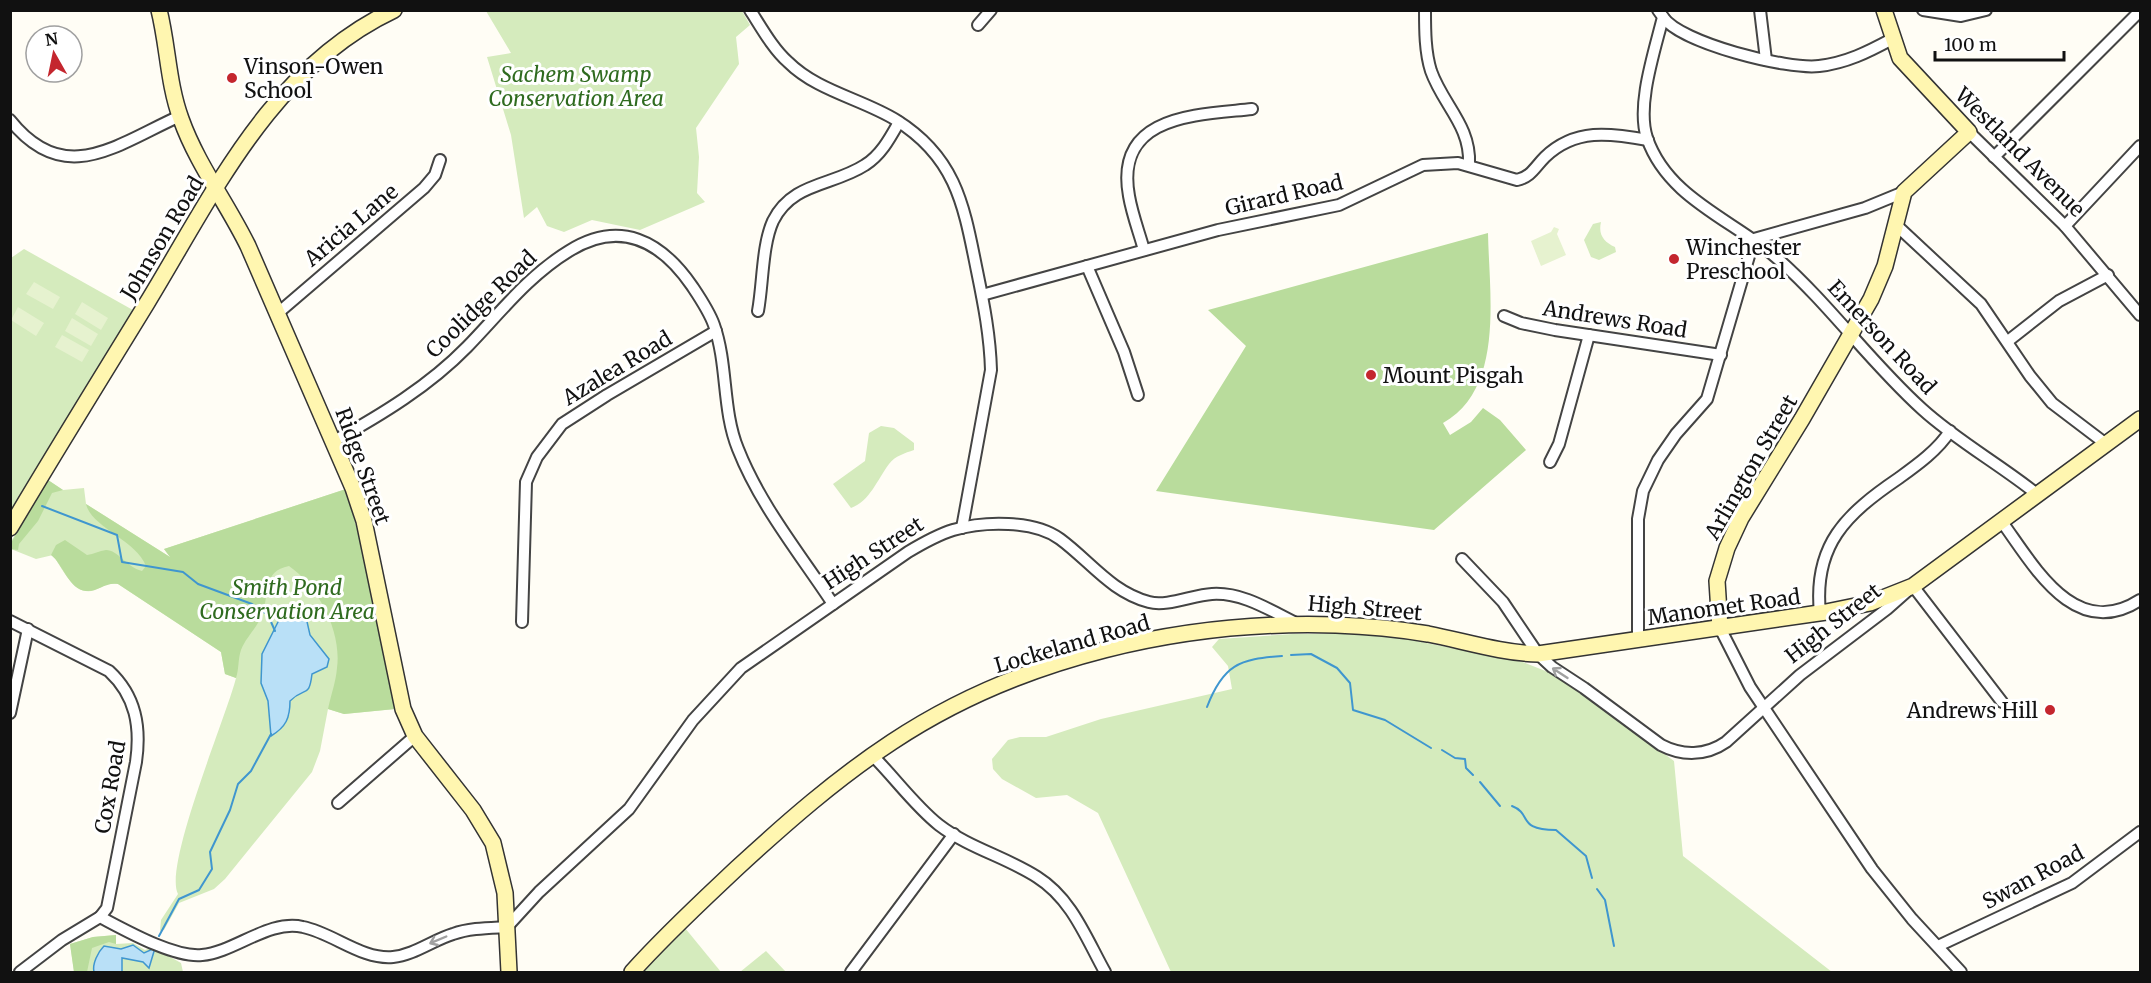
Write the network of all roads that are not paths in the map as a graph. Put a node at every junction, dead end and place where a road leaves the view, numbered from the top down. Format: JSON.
{"nodes":[{"id":1,"x":159,"y":10,"type":"edge"},
{"id":2,"x":394,"y":10,"type":"edge"},
{"id":3,"x":750,"y":10,"type":"edge"},
{"id":4,"x":991,"y":10,"type":"edge"},
{"id":5,"x":1425,"y":10,"type":"edge"},
{"id":6,"x":1760,"y":10,"type":"edge"},
{"id":7,"x":1884,"y":10,"type":"edge"},
{"id":8,"x":1923,"y":10,"type":"edge"},
{"id":9,"x":1986,"y":10,"type":"edge"},
{"id":10,"x":2140,"y":11,"type":"edge"},
{"id":11,"x":1661,"y":14,"type":"edge"},
{"id":12,"x":978,"y":25,"type":"dead end"},
{"id":13,"x":1892,"y":39,"type":"junction"},
{"id":14,"x":1766,"y":60,"type":"junction"},
{"id":15,"x":1252,"y":109,"type":"dead end"},
{"id":16,"x":180,"y":116,"type":"junction"},
{"id":17,"x":10,"y":120,"type":"edge"},
{"id":18,"x":898,"y":122,"type":"junction"},
{"id":19,"x":1969,"y":132,"type":"junction"},
{"id":20,"x":1648,"y":140,"type":"junction"},
{"id":21,"x":2140,"y":146,"type":"edge"},
{"id":22,"x":1994,"y":157,"type":"junction"},
{"id":23,"x":440,"y":160,"type":"dead end"},
{"id":24,"x":1469,"y":164,"type":"junction"},
{"id":25,"x":216,"y":188,"type":"junction"},
{"id":26,"x":1904,"y":192,"type":"junction"},
{"id":27,"x":1895,"y":224,"type":"junction"},
{"id":28,"x":2065,"y":226,"type":"junction"},
{"id":29,"x":1754,"y":239,"type":"junction"},
{"id":30,"x":1144,"y":250,"type":"junction"},
{"id":31,"x":1087,"y":266,"type":"junction"},
{"id":32,"x":2108,"y":275,"type":"junction"},
{"id":33,"x":982,"y":295,"type":"junction"},
{"id":34,"x":758,"y":311,"type":"dead end"},
{"id":35,"x":278,"y":313,"type":"junction"},
{"id":36,"x":2140,"y":315,"type":"edge"},
{"id":37,"x":1504,"y":316,"type":"dead end"},
{"id":38,"x":716,"y":331,"type":"junction"},
{"id":39,"x":1851,"y":333,"type":"junction"},
{"id":40,"x":1589,"y":335,"type":"junction"},
{"id":41,"x":2008,"y":342,"type":"junction"},
{"id":42,"x":1722,"y":355,"type":"junction"},
{"id":43,"x":1138,"y":395,"type":"dead end"},
{"id":44,"x":2140,"y":418,"type":"edge"},
{"id":45,"x":1950,"y":431,"type":"junction"},
{"id":46,"x":334,"y":441,"type":"junction"},
{"id":47,"x":2106,"y":444,"type":"junction"},
{"id":48,"x":1550,"y":462,"type":"dead end"},
{"id":49,"x":2038,"y":495,"type":"junction"},
{"id":50,"x":2002,"y":522,"type":"junction"},
{"id":51,"x":10,"y":528,"type":"edge"},
{"id":52,"x":962,"y":528,"type":"junction"},
{"id":53,"x":1462,"y":559,"type":"dead end"},
{"id":54,"x":1913,"y":586,"type":"junction"},
{"id":55,"x":2140,"y":600,"type":"edge"},
{"id":56,"x":833,"y":603,"type":"junction"},
{"id":57,"x":1820,"y":614,"type":"junction"},
{"id":58,"x":10,"y":621,"type":"edge"},
{"id":59,"x":522,"y":622,"type":"dead end"},
{"id":60,"x":1301,"y":626,"type":"junction"},
{"id":61,"x":1720,"y":628,"type":"junction"},
{"id":62,"x":28,"y":629,"type":"junction"},
{"id":63,"x":1638,"y":641,"type":"junction"},
{"id":64,"x":1538,"y":654,"type":"junction"},
{"id":65,"x":2002,"y":702,"type":"dead end"},
{"id":66,"x":1764,"y":708,"type":"junction"},
{"id":67,"x":10,"y":713,"type":"edge"},
{"id":68,"x":415,"y":736,"type":"junction"},
{"id":69,"x":873,"y":756,"type":"junction"},
{"id":70,"x":338,"y":803,"type":"dead end"},
{"id":71,"x":2140,"y":832,"type":"edge"},
{"id":72,"x":954,"y":834,"type":"junction"},
{"id":73,"x":100,"y":917,"type":"junction"},
{"id":74,"x":507,"y":927,"type":"junction"},
{"id":75,"x":1938,"y":946,"type":"junction"},
{"id":76,"x":21,"y":972,"type":"edge"},
{"id":77,"x":509,"y":972,"type":"edge"},
{"id":78,"x":633,"y":972,"type":"edge"},
{"id":79,"x":850,"y":972,"type":"edge"},
{"id":80,"x":1105,"y":972,"type":"edge"},
{"id":81,"x":1961,"y":972,"type":"edge"}],
"edges":[{"from":1,"to":16,"type":"street","name":"Ridge Street"},
{"from":2,"to":25,"type":"street","name":"Johnson Road"},
{"from":3,"to":18,"type":"street"},
{"from":4,"to":12,"type":"street"},
{"from":5,"to":24,"type":"street"},
{"from":6,"to":14,"type":"street"},
{"from":7,"to":13,"type":"street","name":"Westland Avenue"},
{"from":8,"to":9,"type":"street"},
{"from":10,"to":22,"type":"street"},
{"from":11,"to":14,"type":"street"},
{"from":11,"to":20,"type":"street","name":"Emerson Road"},
{"from":13,"to":14,"type":"street"},
{"from":13,"to":19,"type":"street","name":"Westland Avenue"},
{"from":15,"to":30,"type":"street"},
{"from":16,"to":17,"type":"street"},
{"from":16,"to":25,"type":"street","name":"Ridge Street"},
{"from":18,"to":33,"type":"street"},
{"from":18,"to":34,"type":"street"},
{"from":19,"to":22,"type":"street","name":"Westland Avenue"},
{"from":19,"to":26,"type":"street"},
{"from":20,"to":24,"type":"street","name":"Girard Road"},
{"from":20,"to":29,"type":"street","name":"Emerson Road"},
{"from":21,"to":28,"type":"street"},
{"from":22,"to":28,"type":"street","name":"Westland Avenue"},
{"from":23,"to":35,"type":"street","name":"Aricia Lane"},
{"from":24,"to":30,"type":"street","name":"Girard Road"},
{"from":25,"to":35,"type":"street","name":"Ridge Street"},
{"from":25,"to":51,"type":"street","name":"Johnson Road"},
{"from":26,"to":27,"type":"street","name":"Arlington Street"},
{"from":26,"to":29,"type":"street"},
{"from":27,"to":39,"type":"street","name":"Arlington Street"},
{"from":27,"to":41,"type":"street"},
{"from":28,"to":32,"type":"street","name":"Westland Avenue"},
{"from":29,"to":39,"type":"street","name":"Emerson Road"},
{"from":29,"to":42,"type":"street"},
{"from":30,"to":31,"type":"street","name":"Girard Road"},
{"from":31,"to":33,"type":"street","name":"Girard Road"},
{"from":31,"to":43,"type":"street"},
{"from":32,"to":36,"type":"street","name":"Westland Avenue"},
{"from":32,"to":41,"type":"street"},
{"from":33,"to":52,"type":"street"},
{"from":35,"to":46,"type":"street","name":"Ridge Street"},
{"from":37,"to":40,"type":"street","name":"Andrews Road"},
{"from":38,"to":46,"type":"street","name":"Coolidge Road"},
{"from":38,"to":56,"type":"street","name":"Coolidge Road"},
{"from":38,"to":59,"type":"street","name":"Azalea Road"},
{"from":39,"to":45,"type":"street","name":"Emerson Road"},
{"from":39,"to":61,"type":"street","name":"Arlington Street"},
{"from":40,"to":42,"type":"street","name":"Andrews Road"},
{"from":40,"to":48,"type":"street"},
{"from":41,"to":47,"type":"street"},
{"from":42,"to":63,"type":"street"},
{"from":44,"to":47,"type":"street","name":"High Street"},
{"from":45,"to":49,"type":"street","name":"Emerson Road"},
{"from":45,"to":57,"type":"street"},
{"from":46,"to":68,"type":"street","name":"Ridge Street"},
{"from":47,"to":49,"type":"street","name":"High Street"},
{"from":49,"to":50,"type":"street","name":"High Street"},
{"from":50,"to":54,"type":"street","name":"High Street"},
{"from":50,"to":55,"type":"street"},
{"from":52,"to":56,"type":"street","name":"High Street"},
{"from":52,"to":60,"type":"street","name":"High Street"},
{"from":53,"to":64,"type":"street"},
{"from":54,"to":57,"type":"street","name":"Manomet Road"},
{"from":54,"to":65,"type":"street"},
{"from":54,"to":66,"type":"street","name":"High Street"},
{"from":56,"to":74,"type":"street","name":"High Street"},
{"from":57,"to":61,"type":"street","name":"Manomet Road"},
{"from":58,"to":62,"type":"street","name":"Cox Road"},
{"from":60,"to":64,"type":"street","name":"High Street"},
{"from":60,"to":69,"type":"street","name":"Lockeland Road"},
{"from":61,"to":63,"type":"street","name":"Manomet Road"},
{"from":61,"to":66,"type":"street","name":"Arlington Street"},
{"from":62,"to":67,"type":"street"},
{"from":62,"to":73,"type":"street","name":"Cox Road"},
{"from":63,"to":64,"type":"street","name":"Manomet Road"},
{"from":66,"to":64,"type":"street","name":"High Street","one_way":true},
{"from":66,"to":75,"type":"street","name":"Arlington Street"},
{"from":68,"to":70,"type":"street"},
{"from":68,"to":74,"type":"street","name":"Ridge Street"},
{"from":69,"to":72,"type":"street"},
{"from":69,"to":78,"type":"street","name":"Lockeland Road"},
{"from":71,"to":75,"type":"street","name":"Swan Road"},
{"from":72,"to":79,"type":"street"},
{"from":72,"to":80,"type":"street"},
{"from":74,"to":73,"type":"street","one_way":true},
{"from":73,"to":76,"type":"street"},
{"from":74,"to":77,"type":"street","name":"Ridge Street"},
{"from":75,"to":81,"type":"street","name":"Arlington Street"}]}
